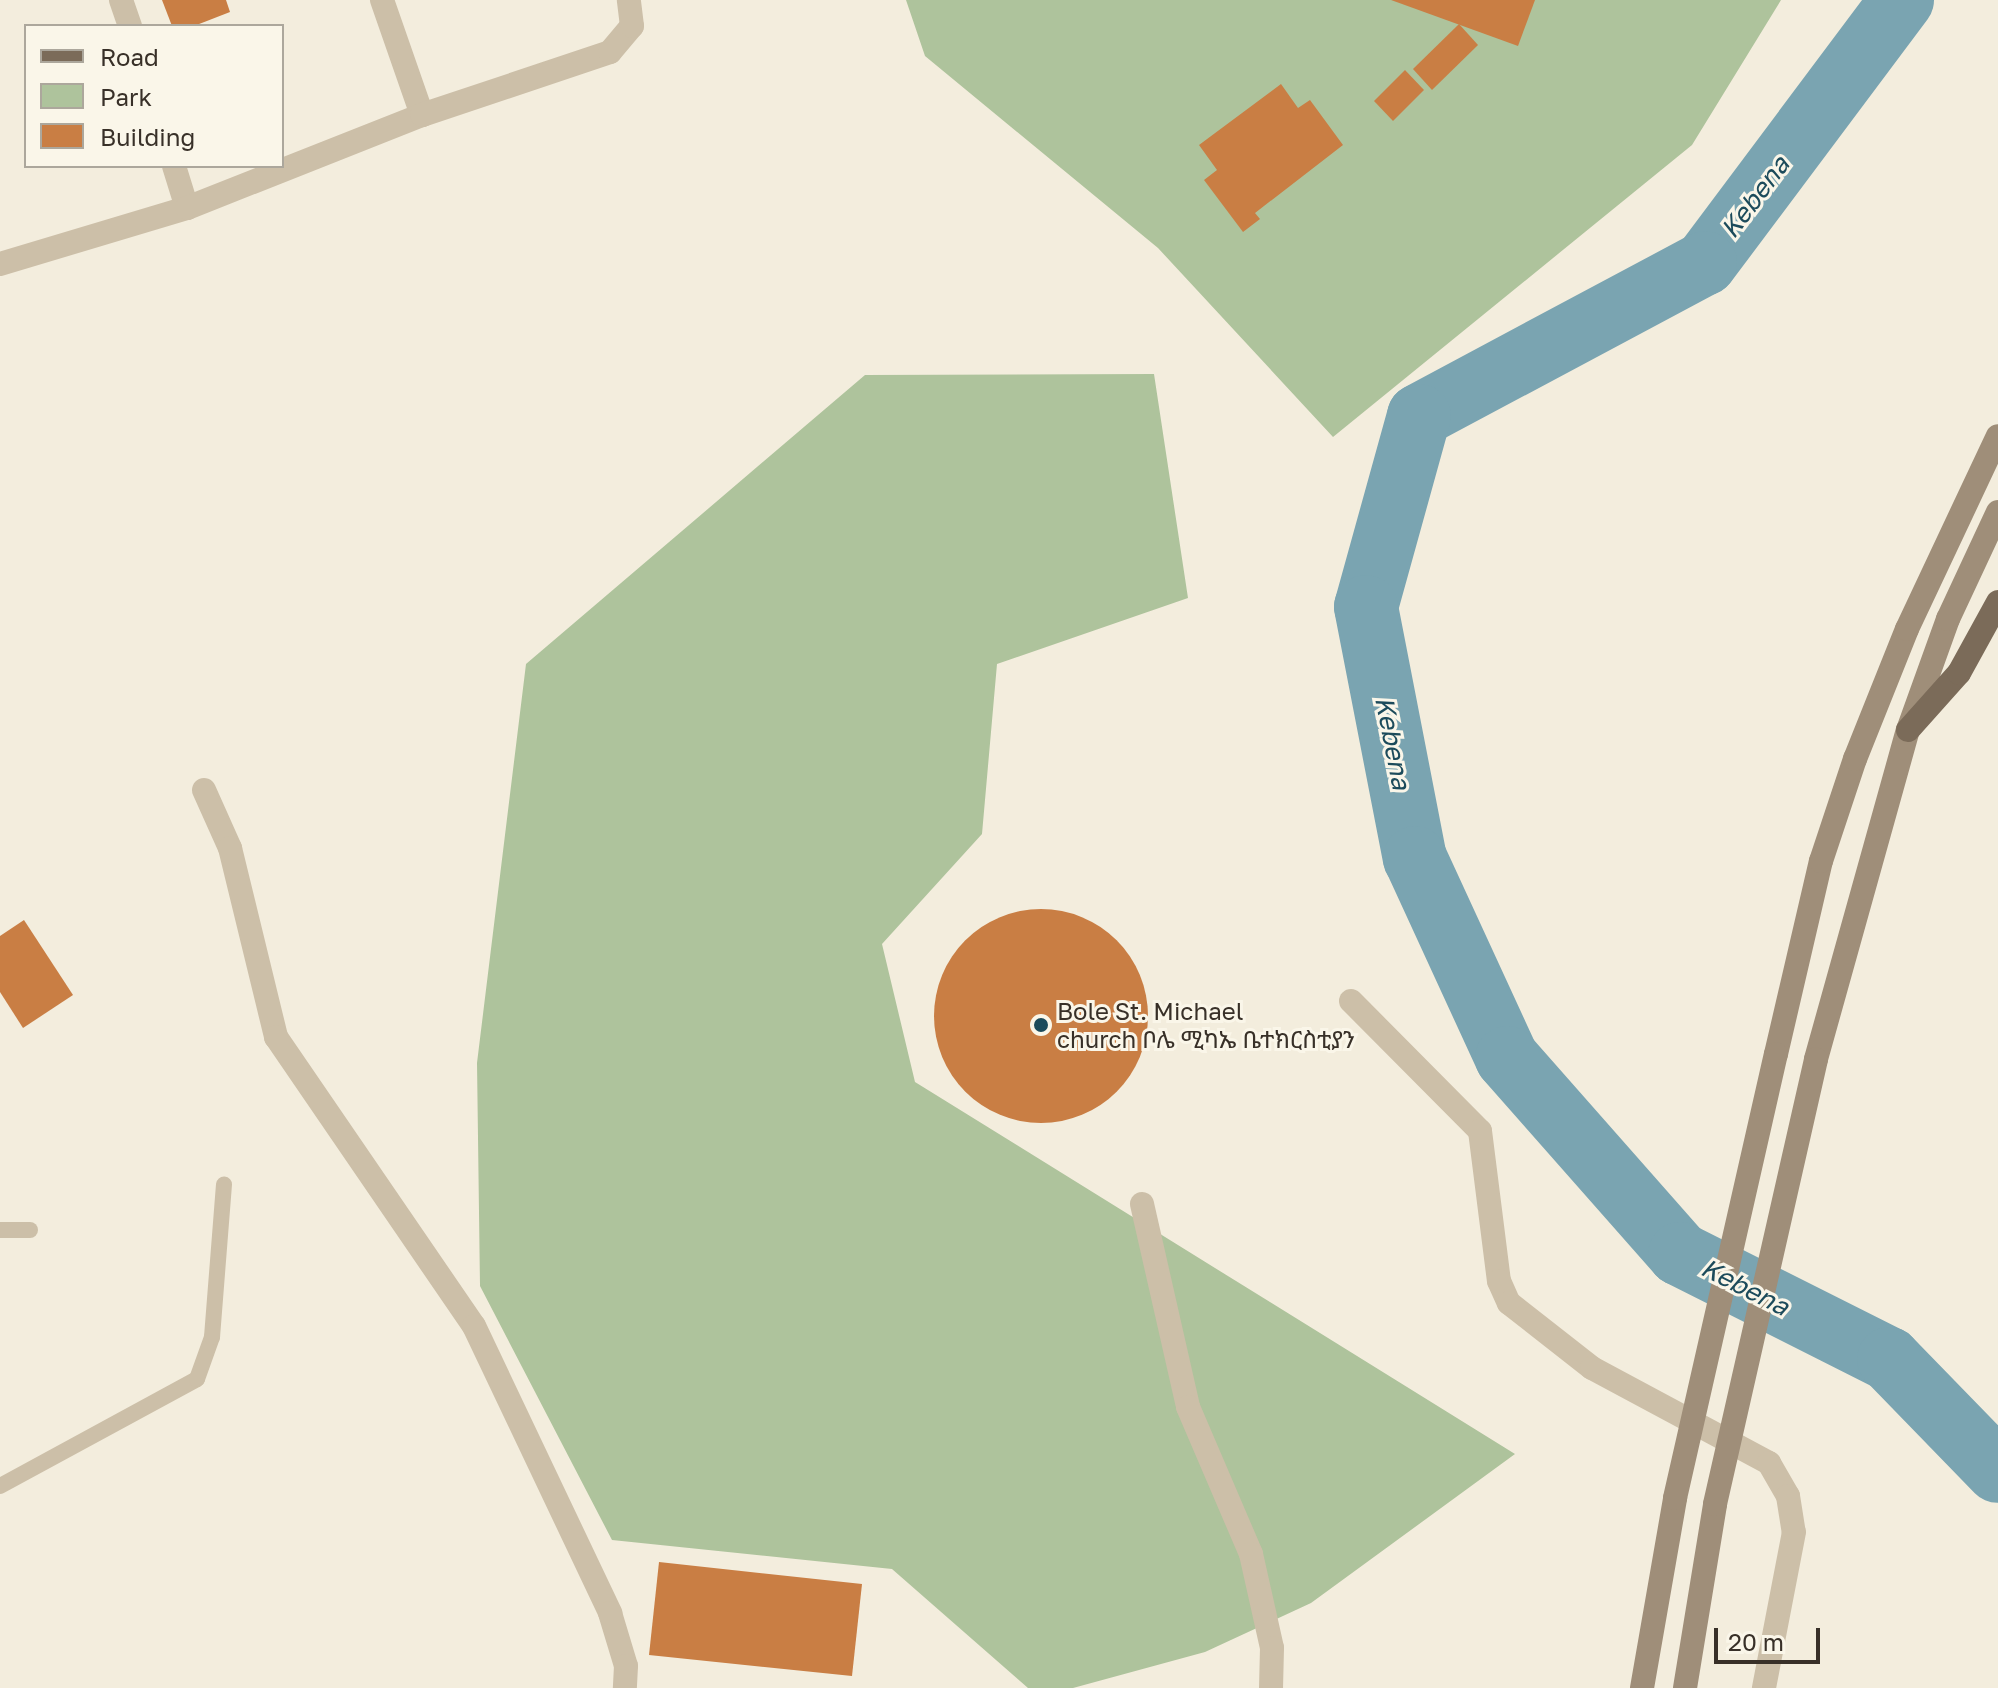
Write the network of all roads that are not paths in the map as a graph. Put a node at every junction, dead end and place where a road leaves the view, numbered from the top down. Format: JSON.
{"nodes":[{"id":1,"x":121,"y":0,"type":"edge"},
{"id":2,"x":382,"y":0,"type":"edge"},
{"id":3,"x":629,"y":0,"type":"edge"},
{"id":4,"x":129,"y":24,"type":"edge"},
{"id":5,"x":422,"y":115,"type":"junction"},
{"id":6,"x":175,"y":168,"type":"edge"},
{"id":7,"x":187,"y":208,"type":"junction"},
{"id":8,"x":0,"y":264,"type":"edge"},
{"id":9,"x":1998,"y":436,"type":"edge"},
{"id":10,"x":1998,"y":512,"type":"edge"},
{"id":11,"x":1998,"y":602,"type":"edge"},
{"id":12,"x":1908,"y":730,"type":"junction"},
{"id":13,"x":204,"y":790,"type":"dead end"},
{"id":14,"x":1351,"y":1001,"type":"dead end"},
{"id":15,"x":224,"y":1184,"type":"dead end"},
{"id":16,"x":1142,"y":1204,"type":"dead end"},
{"id":17,"x":0,"y":1230,"type":"edge"},
{"id":18,"x":30,"y":1230,"type":"dead end"},
{"id":19,"x":0,"y":1486,"type":"edge"},
{"id":20,"x":625,"y":1688,"type":"edge"},
{"id":21,"x":1271,"y":1688,"type":"edge"},
{"id":22,"x":1642,"y":1688,"type":"edge"},
{"id":23,"x":1685,"y":1688,"type":"edge"},
{"id":24,"x":1764,"y":1688,"type":"edge"}],
"edges":[{"from":1,"to":4,"type":"street"},
{"from":2,"to":5,"type":"street"},
{"from":3,"to":5,"type":"street"},
{"from":5,"to":7,"type":"street"},
{"from":6,"to":7,"type":"street"},
{"from":7,"to":8,"type":"street"},
{"from":9,"to":22,"type":"main road","bridge":true},
{"from":10,"to":12,"type":"main road"},
{"from":11,"to":12,"type":"main road"},
{"from":12,"to":23,"type":"main road","bridge":true},
{"from":13,"to":20,"type":"street"},
{"from":14,"to":24,"type":"street"},
{"from":15,"to":19,"type":"lane"},
{"from":16,"to":21,"type":"street"},
{"from":17,"to":18,"type":"lane"}]}
